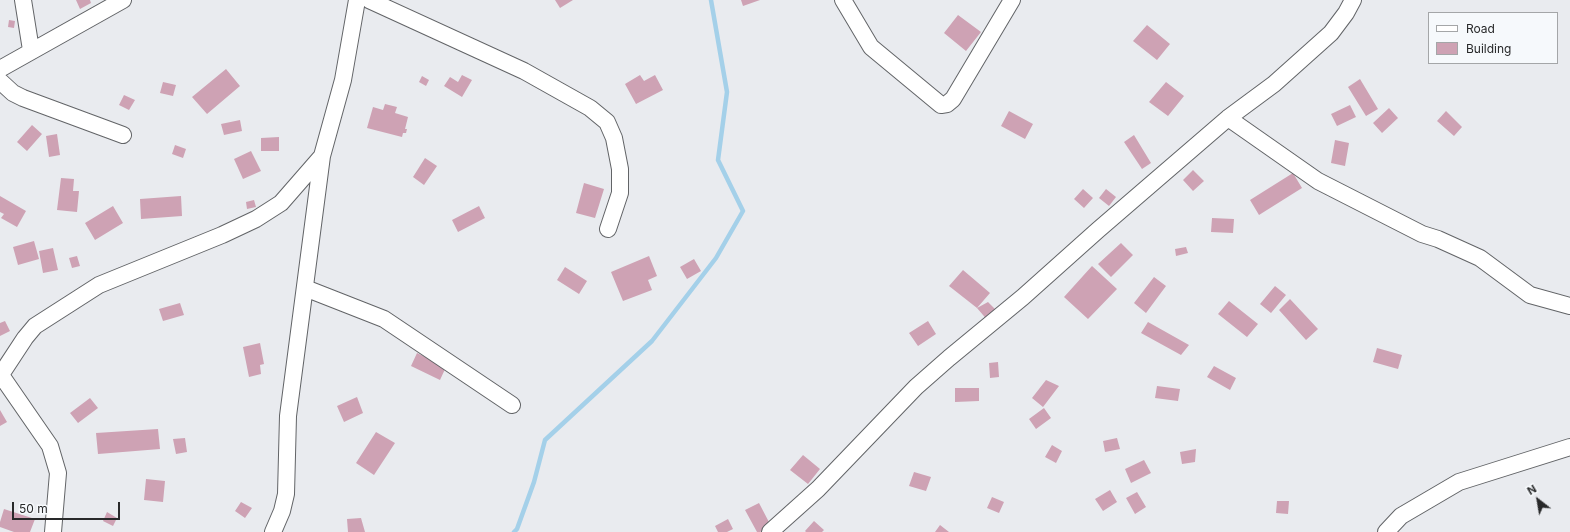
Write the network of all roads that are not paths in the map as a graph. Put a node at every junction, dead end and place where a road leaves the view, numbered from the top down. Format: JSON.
{"nodes":[{"id":1,"x":24,"y":0,"type":"edge"},
{"id":2,"x":122,"y":0,"type":"edge"},
{"id":3,"x":357,"y":0,"type":"edge"},
{"id":4,"x":369,"y":0,"type":"edge"},
{"id":5,"x":842,"y":0,"type":"edge"},
{"id":6,"x":1012,"y":0,"type":"edge"},
{"id":7,"x":1354,"y":0,"type":"edge"},
{"id":8,"x":31,"y":50,"type":"junction"},
{"id":9,"x":0,"y":69,"type":"edge"},
{"id":10,"x":0,"y":82,"type":"edge"},
{"id":11,"x":1228,"y":118,"type":"junction"},
{"id":12,"x":123,"y":135,"type":"dead end"},
{"id":13,"x":322,"y":156,"type":"junction"},
{"id":14,"x":608,"y":229,"type":"dead end"},
{"id":15,"x":305,"y":288,"type":"junction"},
{"id":16,"x":1570,"y":306,"type":"edge"},
{"id":17,"x":1,"y":375,"type":"edge"},
{"id":18,"x":512,"y":405,"type":"dead end"},
{"id":19,"x":1570,"y":447,"type":"edge"},
{"id":20,"x":53,"y":532,"type":"edge"},
{"id":21,"x":273,"y":532,"type":"edge"},
{"id":22,"x":770,"y":532,"type":"edge"},
{"id":23,"x":1386,"y":532,"type":"edge"}],
"edges":[{"from":1,"to":8,"type":"street"},
{"from":2,"to":8,"type":"street"},
{"from":3,"to":13,"type":"street"},
{"from":4,"to":14,"type":"street"},
{"from":5,"to":6,"type":"street"},
{"from":7,"to":11,"type":"street"},
{"from":8,"to":9,"type":"street"},
{"from":10,"to":12,"type":"street"},
{"from":11,"to":16,"type":"street"},
{"from":11,"to":22,"type":"street"},
{"from":13,"to":15,"type":"street"},
{"from":13,"to":17,"type":"street"},
{"from":15,"to":18,"type":"street"},
{"from":15,"to":21,"type":"street"},
{"from":17,"to":20,"type":"street"},
{"from":19,"to":23,"type":"street"}]}
